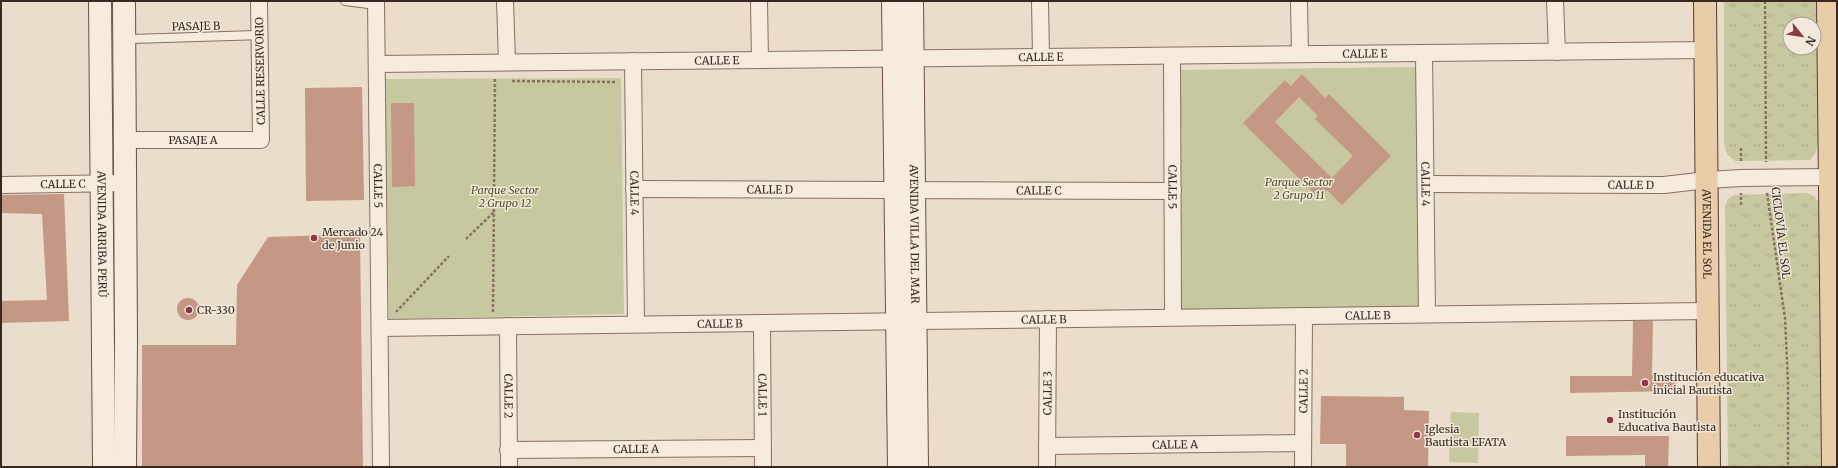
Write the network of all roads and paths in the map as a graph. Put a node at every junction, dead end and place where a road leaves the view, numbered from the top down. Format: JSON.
{"nodes":[{"id":1,"x":100,"y":1,"type":"edge"},
{"id":2,"x":124,"y":1,"type":"edge"},
{"id":3,"x":259,"y":1,"type":"edge"},
{"id":4,"x":345,"y":1,"type":"edge"},
{"id":5,"x":505,"y":1,"type":"edge"},
{"id":6,"x":759,"y":1,"type":"edge"},
{"id":7,"x":893,"y":1,"type":"edge"},
{"id":8,"x":912,"y":1,"type":"edge"},
{"id":9,"x":1040,"y":1,"type":"edge"},
{"id":10,"x":1299,"y":1,"type":"edge"},
{"id":11,"x":1555,"y":1,"type":"edge"},
{"id":12,"x":1705,"y":1,"type":"edge"},
{"id":13,"x":1765,"y":1,"type":"edge"},
{"id":14,"x":1828,"y":1,"type":"edge"},
{"id":15,"x":376,"y":3,"type":"edge"},
{"id":16,"x":260,"y":35,"type":"junction"},
{"id":17,"x":132,"y":38,"type":"dead end"},
{"id":18,"x":1706,"y":50,"type":"junction"},
{"id":19,"x":1833,"y":50,"type":"edge"},
{"id":20,"x":1557,"y":52,"type":"junction"},
{"id":21,"x":1424,"y":53,"type":"junction"},
{"id":22,"x":1300,"y":54,"type":"junction"},
{"id":23,"x":1172,"y":56,"type":"junction"},
{"id":24,"x":1041,"y":57,"type":"junction"},
{"id":25,"x":903,"y":58,"type":"junction"},
{"id":26,"x":760,"y":60,"type":"junction"},
{"id":27,"x":633,"y":61,"type":"junction"},
{"id":28,"x":501,"y":63,"type":"junction"},
{"id":29,"x":377,"y":64,"type":"junction"},
{"id":30,"x":487,"y":81,"type":"dead end"},
{"id":31,"x":495,"y":81,"type":"junction"},
{"id":32,"x":503,"y":81,"type":"dead end"},
{"id":33,"x":510,"y":81,"type":"dead end"},
{"id":34,"x":618,"y":90,"type":"dead end"},
{"id":35,"x":125,"y":140,"type":"junction"},
{"id":36,"x":261,"y":140,"type":"joint"},
{"id":37,"x":1767,"y":177,"type":"junction"},
{"id":38,"x":1833,"y":177,"type":"edge"},
{"id":39,"x":1707,"y":180,"type":"junction"},
{"id":40,"x":101,"y":182,"type":"junction"},
{"id":41,"x":125,"y":183,"type":"junction"},
{"id":42,"x":1426,"y":184,"type":"junction"},
{"id":43,"x":1,"y":185,"type":"edge"},
{"id":44,"x":634,"y":189,"type":"junction"},
{"id":45,"x":905,"y":191,"type":"junction"},
{"id":46,"x":1173,"y":191,"type":"junction"},
{"id":47,"x":494,"y":212,"type":"junction"},
{"id":48,"x":466,"y":238,"type":"dead end"},
{"id":49,"x":449,"y":256,"type":"dead end"},
{"id":50,"x":1708,"y":310,"type":"junction"},
{"id":51,"x":486,"y":314,"type":"dead end"},
{"id":52,"x":1427,"y":314,"type":"junction"},
{"id":53,"x":1304,"y":316,"type":"junction"},
{"id":54,"x":1173,"y":317,"type":"junction"},
{"id":55,"x":1048,"y":319,"type":"junction"},
{"id":56,"x":907,"y":321,"type":"junction"},
{"id":57,"x":762,"y":323,"type":"junction"},
{"id":58,"x":636,"y":324,"type":"junction"},
{"id":59,"x":508,"y":326,"type":"junction"},
{"id":60,"x":380,"y":328,"type":"junction"},
{"id":61,"x":1304,"y":443,"type":"junction"},
{"id":62,"x":1047,"y":446,"type":"junction"},
{"id":63,"x":763,"y":448,"type":"junction"},
{"id":64,"x":508,"y":450,"type":"junction"},
{"id":65,"x":104,"y":467,"type":"edge"},
{"id":66,"x":125,"y":467,"type":"edge"},
{"id":67,"x":381,"y":467,"type":"edge"},
{"id":68,"x":508,"y":467,"type":"edge"},
{"id":69,"x":764,"y":467,"type":"edge"},
{"id":70,"x":899,"y":467,"type":"edge"},
{"id":71,"x":917,"y":467,"type":"edge"},
{"id":72,"x":1047,"y":467,"type":"edge"},
{"id":73,"x":1304,"y":467,"type":"edge"},
{"id":74,"x":1709,"y":467,"type":"edge"},
{"id":75,"x":1788,"y":467,"type":"edge"},
{"id":76,"x":1833,"y":467,"type":"edge"}],
"edges":[{"from":1,"to":40,"type":"street","name":"AVENIDA ARRIBA PERÚ"},
{"from":2,"to":35,"type":"street","name":"AVENIDA ARRIBA PERÚ"},
{"from":3,"to":16,"type":"street","name":"CALLE RESERVORIO"},
{"from":4,"to":15,"type":"lane"},
{"from":5,"to":28,"type":"street"},
{"from":6,"to":26,"type":"street"},
{"from":7,"to":25,"type":"street","name":"AVENIDA VILLA DEL MAR"},
{"from":8,"to":25,"type":"street","name":"AVENIDA VILLA DEL MAR"},
{"from":9,"to":24,"type":"street"},
{"from":10,"to":22,"type":"street"},
{"from":11,"to":20,"type":"street"},
{"from":12,"to":18,"type":"main road","name":"AVENIDA EL SOL"},
{"from":13,"to":37,"type":"path","name":"CICLOVÍA EL SOL"},
{"from":14,"to":19,"type":"main road"},
{"from":15,"to":29,"type":"street","name":"CALLE 5"},
{"from":16,"to":17,"type":"lane","name":"PASAJE B"},
{"from":16,"to":36,"type":"street","name":"CALLE RESERVORIO"},
{"from":18,"to":20,"type":"street","name":"CALLE E"},
{"from":18,"to":39,"type":"main road","name":"AVENIDA EL SOL"},
{"from":19,"to":38,"type":"main road"},
{"from":20,"to":21,"type":"street","name":"CALLE E"},
{"from":21,"to":22,"type":"street","name":"CALLE E"},
{"from":21,"to":42,"type":"street","name":"CALLE 4"},
{"from":22,"to":23,"type":"street","name":"CALLE E"},
{"from":23,"to":24,"type":"street","name":"CALLE E"},
{"from":23,"to":46,"type":"street","name":"CALLE 5"},
{"from":24,"to":25,"type":"street","name":"CALLE E"},
{"from":25,"to":26,"type":"street","name":"CALLE E"},
{"from":25,"to":45,"type":"street","name":"AVENIDA VILLA DEL MAR"},
{"from":26,"to":27,"type":"street","name":"CALLE E"},
{"from":27,"to":28,"type":"street","name":"CALLE E"},
{"from":27,"to":44,"type":"street","name":"CALLE 4"},
{"from":28,"to":29,"type":"street","name":"CALLE E"},
{"from":28,"to":31,"type":"path"},
{"from":29,"to":60,"type":"street","name":"CALLE 5"},
{"from":30,"to":31,"type":"path"},
{"from":31,"to":32,"type":"path"},
{"from":31,"to":47,"type":"path"},
{"from":33,"to":34,"type":"path"},
{"from":35,"to":36,"type":"street","name":"PASAJE A"},
{"from":35,"to":41,"type":"street","name":"AVENIDA ARRIBA PERÚ"},
{"from":37,"to":38,"type":"street","name":"CALLE D"},
{"from":37,"to":39,"type":"street","name":"CALLE D"},
{"from":37,"to":75,"type":"path","name":"CICLOVÍA EL SOL"},
{"from":38,"to":76,"type":"main road"},
{"from":39,"to":42,"type":"street","name":"CALLE D"},
{"from":39,"to":50,"type":"main road","name":"AVENIDA EL SOL"},
{"from":40,"to":41,"type":"street","name":"CALLE C"},
{"from":40,"to":43,"type":"street","name":"CALLE C"},
{"from":40,"to":65,"type":"street","name":"AVENIDA ARRIBA PERÚ"},
{"from":41,"to":66,"type":"street","name":"AVENIDA ARRIBA PERÚ"},
{"from":42,"to":52,"type":"street","name":"CALLE 4"},
{"from":44,"to":45,"type":"street","name":"CALLE D"},
{"from":44,"to":58,"type":"street","name":"CALLE 4"},
{"from":45,"to":46,"type":"street","name":"CALLE C"},
{"from":45,"to":56,"type":"street","name":"AVENIDA VILLA DEL MAR"},
{"from":46,"to":54,"type":"street","name":"CALLE 5"},
{"from":47,"to":48,"type":"path"},
{"from":47,"to":51,"type":"path"},
{"from":49,"to":60,"type":"path"},
{"from":50,"to":52,"type":"street","name":"CALLE B"},
{"from":50,"to":74,"type":"main road","name":"AVENIDA EL SOL"},
{"from":52,"to":53,"type":"street","name":"CALLE B"},
{"from":53,"to":54,"type":"street","name":"CALLE B"},
{"from":53,"to":61,"type":"street","name":"CALLE 2"},
{"from":54,"to":55,"type":"street","name":"CALLE B"},
{"from":55,"to":56,"type":"street","name":"CALLE B"},
{"from":55,"to":62,"type":"street","name":"CALLE 3"},
{"from":56,"to":57,"type":"street","name":"CALLE B"},
{"from":56,"to":70,"type":"street","name":"AVENIDA VILLA DEL MAR"},
{"from":56,"to":71,"type":"street","name":"AVENIDA VILLA DEL MAR"},
{"from":57,"to":58,"type":"street","name":"CALLE B"},
{"from":57,"to":63,"type":"street","name":"CALLE 1"},
{"from":58,"to":59,"type":"street","name":"CALLE B"},
{"from":59,"to":60,"type":"street","name":"CALLE B"},
{"from":59,"to":64,"type":"street","name":"CALLE 2"},
{"from":60,"to":67,"type":"street","name":"CALLE 5"},
{"from":61,"to":62,"type":"street","name":"CALLE A"},
{"from":61,"to":73,"type":"street","name":"CALLE 2"},
{"from":62,"to":72,"type":"street","name":"CALLE 3"},
{"from":63,"to":64,"type":"street","name":"CALLE A"},
{"from":63,"to":69,"type":"street","name":"CALLE 1"},
{"from":64,"to":68,"type":"street","name":"CALLE 2"}]}
